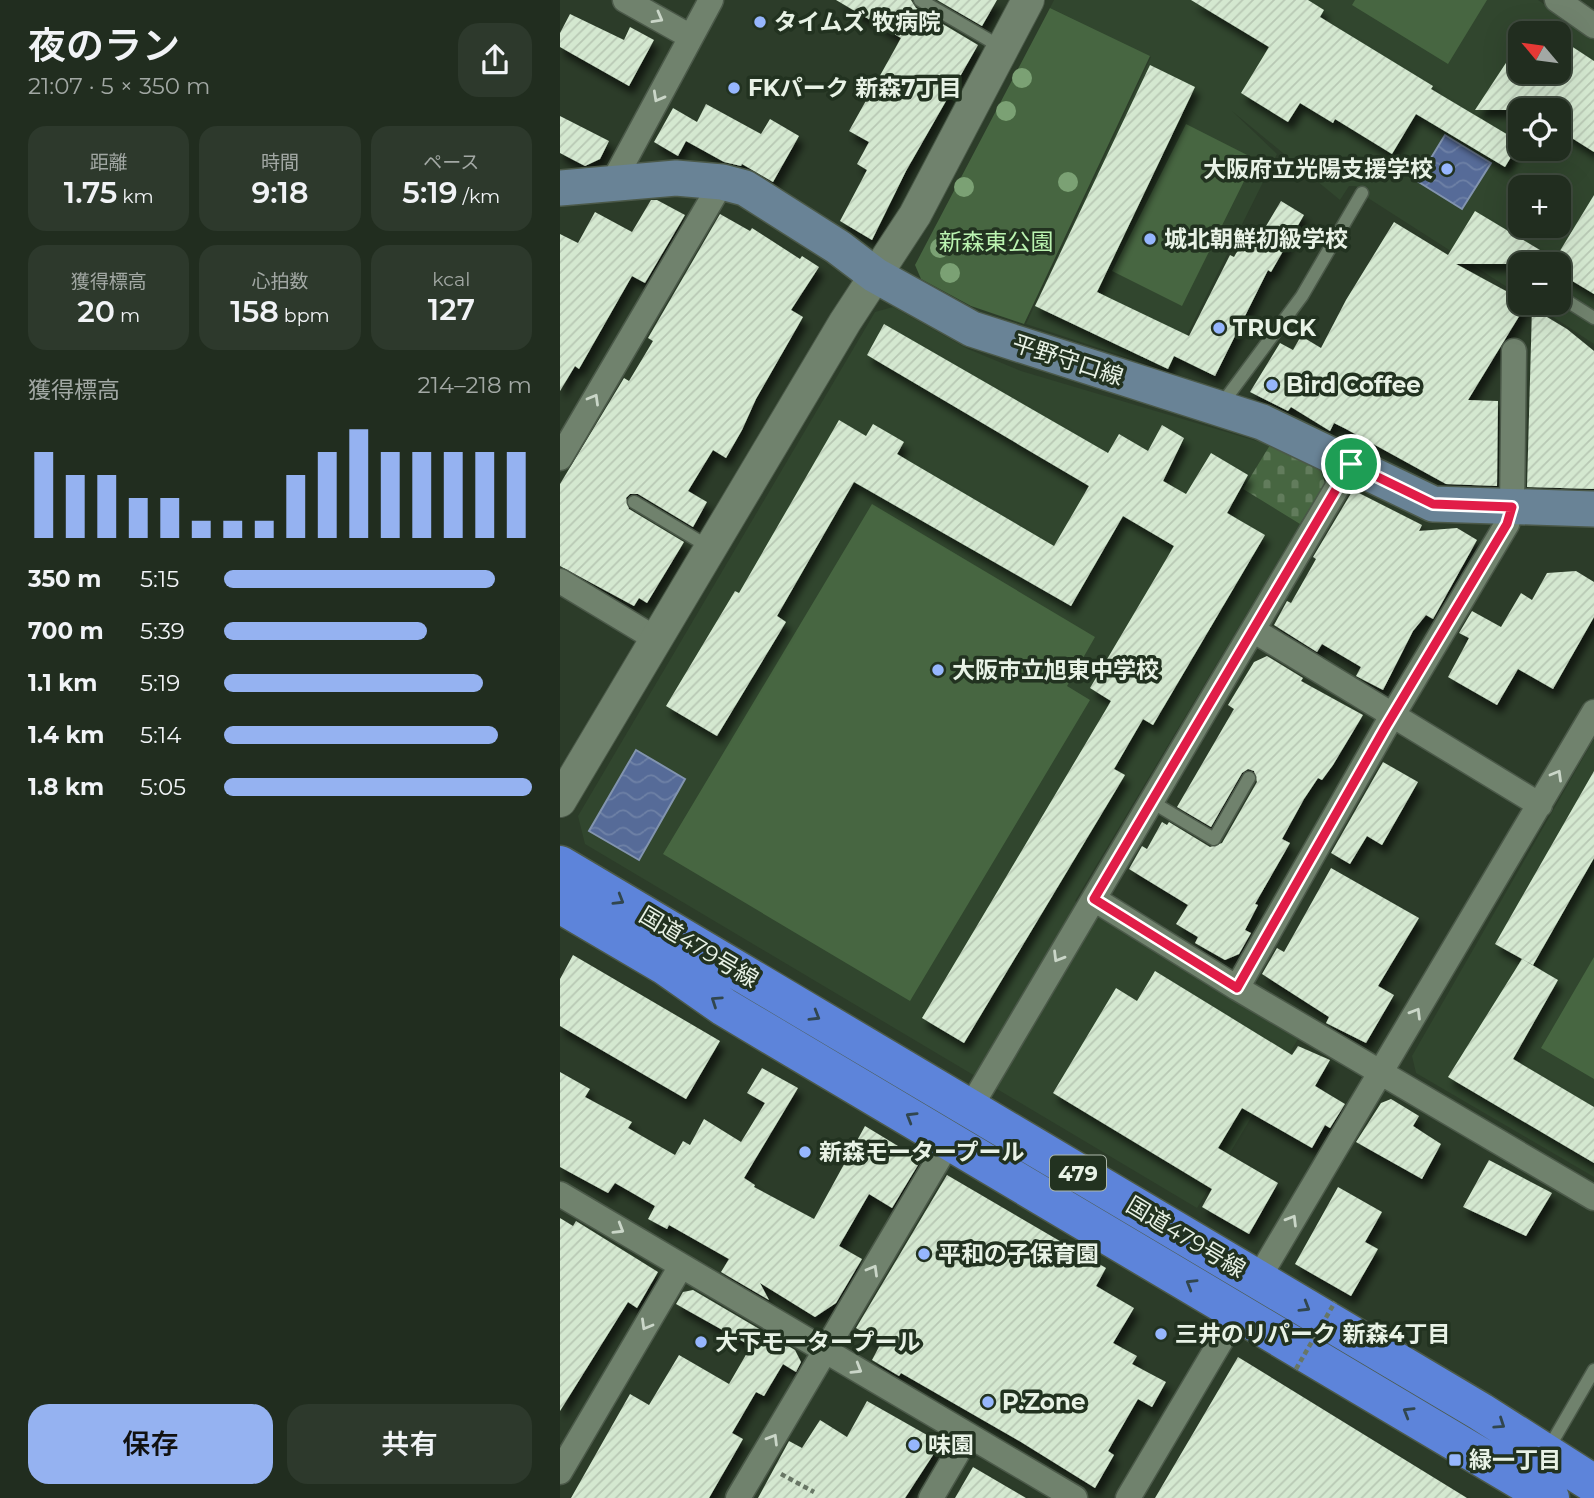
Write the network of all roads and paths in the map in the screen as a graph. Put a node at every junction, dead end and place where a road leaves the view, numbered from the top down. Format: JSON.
{"nodes":[{"id":1,"x":625,"y":0,"type":"edge"},
{"id":2,"x":711,"y":0,"type":"edge"},
{"id":3,"x":920,"y":0,"type":"edge"},
{"id":4,"x":1028,"y":0,"type":"edge"},
{"id":5,"x":1556,"y":0,"type":"edge"},
{"id":6,"x":1594,"y":26,"type":"edge"},
{"id":7,"x":691,"y":37,"type":"junction"},
{"id":8,"x":1003,"y":48,"type":"junction"},
{"id":9,"x":613,"y":182,"type":"junction"},
{"id":10,"x":722,"y":182,"type":"junction"},
{"id":11,"x":560,"y":188,"type":"edge"},
{"id":12,"x":1362,"y":193,"type":"dead end"},
{"id":13,"x":876,"y":275,"type":"junction"},
{"id":14,"x":1571,"y":304,"type":"edge"},
{"id":15,"x":1594,"y":318,"type":"edge"},
{"id":16,"x":1514,"y":351,"type":"dead end"},
{"id":17,"x":1219,"y":408,"type":"junction"},
{"id":18,"x":560,"y":458,"type":"edge"},
{"id":19,"x":1351,"y":464,"type":"junction"},
{"id":20,"x":634,"y":502,"type":"dead end"},
{"id":21,"x":1512,"y":507,"type":"junction"},
{"id":22,"x":1594,"y":509,"type":"edge"},
{"id":23,"x":710,"y":548,"type":"junction"},
{"id":24,"x":560,"y":581,"type":"edge"},
{"id":25,"x":1253,"y":630,"type":"junction"},
{"id":26,"x":656,"y":639,"type":"junction"},
{"id":27,"x":1594,"y":712,"type":"edge"},
{"id":28,"x":1394,"y":714,"type":"junction"},
{"id":29,"x":1248,"y":778,"type":"dead end"},
{"id":30,"x":560,"y":801,"type":"edge"},
{"id":31,"x":1152,"y":802,"type":"junction"},
{"id":32,"x":1540,"y":805,"type":"junction"},
{"id":33,"x":560,"y":865,"type":"edge"},
{"id":34,"x":1094,"y":899,"type":"junction"},
{"id":35,"x":560,"y":904,"type":"edge"},
{"id":36,"x":1237,"y":988,"type":"junction"},
{"id":37,"x":1381,"y":1072,"type":"junction"},
{"id":38,"x":970,"y":1108,"type":"junction"},
{"id":39,"x":950,"y":1140,"type":"junction"},
{"id":40,"x":560,"y":1194,"type":"edge"},
{"id":41,"x":1594,"y":1198,"type":"edge"},
{"id":42,"x":681,"y":1266,"type":"junction"},
{"id":43,"x":1258,"y":1279,"type":"junction"},
{"id":44,"x":1335,"y":1303,"type":"dead end"},
{"id":45,"x":1238,"y":1312,"type":"junction"},
{"id":46,"x":826,"y":1350,"type":"junction"},
{"id":47,"x":1296,"y":1369,"type":"dead end"},
{"id":48,"x":1594,"y":1370,"type":"edge"},
{"id":49,"x":968,"y":1435,"type":"junction"},
{"id":50,"x":760,"y":1462,"type":"junction"},
{"id":51,"x":560,"y":1472,"type":"edge"},
{"id":52,"x":1535,"y":1484,"type":"edge"},
{"id":53,"x":1594,"y":1484,"type":"edge"},
{"id":54,"x":814,"y":1492,"type":"dead end"},
{"id":55,"x":738,"y":1498,"type":"edge"},
{"id":56,"x":931,"y":1498,"type":"edge"},
{"id":57,"x":1075,"y":1498,"type":"edge"},
{"id":58,"x":1128,"y":1498,"type":"edge"}],
"edges":[{"from":1,"to":7,"type":"street","one_way":true},
{"from":2,"to":7,"type":"street"},
{"from":3,"to":8,"type":"lane"},
{"from":4,"to":8,"type":"street"},
{"from":5,"to":6,"type":"street"},
{"from":7,"to":9,"type":"street","one_way":true},
{"from":8,"to":13,"type":"street"},
{"from":9,"to":10,"type":"main road","name":"平野守口線"},
{"from":9,"to":11,"type":"main road","name":"平野守口線"},
{"from":10,"to":13,"type":"main road","name":"平野守口線"},
{"from":18,"to":10,"type":"street","one_way":true},
{"from":12,"to":17,"type":"lane"},
{"from":13,"to":17,"type":"main road","name":"平野守口線"},
{"from":13,"to":23,"type":"street"},
{"from":14,"to":15,"type":"lane"},
{"from":16,"to":21,"type":"street"},
{"from":17,"to":19,"type":"main road","name":"平野守口線"},
{"from":19,"to":21,"type":"main road","name":"平野守口線"},
{"from":19,"to":25,"type":"street"},
{"from":20,"to":23,"type":"lane"},
{"from":21,"to":22,"type":"main road","name":"平野守口線"},
{"from":21,"to":28,"type":"street"},
{"from":23,"to":26,"type":"street"},
{"from":24,"to":26,"type":"street"},
{"from":25,"to":28,"type":"street"},
{"from":25,"to":31,"type":"street"},
{"from":26,"to":30,"type":"street"},
{"from":32,"to":27,"type":"street","one_way":true},
{"from":28,"to":32,"type":"street"},
{"from":28,"to":36,"type":"street"},
{"from":29,"to":31,"type":"lane"},
{"from":31,"to":34,"type":"street"},
{"from":37,"to":32,"type":"street","one_way":true},
{"from":33,"to":38,"type":"highway","name":"国道479号線","number":"479","one_way":true},
{"from":34,"to":36,"type":"street"},
{"from":34,"to":38,"type":"street","one_way":true},
{"from":39,"to":35,"type":"highway","name":"国道479号線","number":"479","one_way":true},
{"from":36,"to":37,"type":"street"},
{"from":37,"to":41,"type":"street"},
{"from":43,"to":37,"type":"street","one_way":true},
{"from":38,"to":43,"type":"highway","name":"国道479号線","number":"479"},
{"from":45,"to":39,"type":"highway","name":"国道479号線","number":"479","one_way":true},
{"from":46,"to":39,"type":"street","one_way":true},
{"from":40,"to":42,"type":"street","one_way":true},
{"from":42,"to":46,"type":"street"},
{"from":42,"to":51,"type":"street","one_way":true},
{"from":43,"to":52,"type":"highway","name":"国道479号線","number":"479","one_way":true},
{"from":44,"to":47,"type":"path","bridge":true},
{"from":52,"to":45,"type":"highway","name":"国道479号線","number":"479","one_way":true},
{"from":45,"to":58,"type":"street"},
{"from":46,"to":49,"type":"street","one_way":true},
{"from":50,"to":46,"type":"street","one_way":true},
{"from":48,"to":52,"type":"lane"},
{"from":49,"to":56,"type":"street"},
{"from":49,"to":57,"type":"street"},
{"from":50,"to":54,"type":"path"},
{"from":50,"to":55,"type":"street"},
{"from":52,"to":53,"type":"highway","name":"国道479号線","number":"479"}]}
